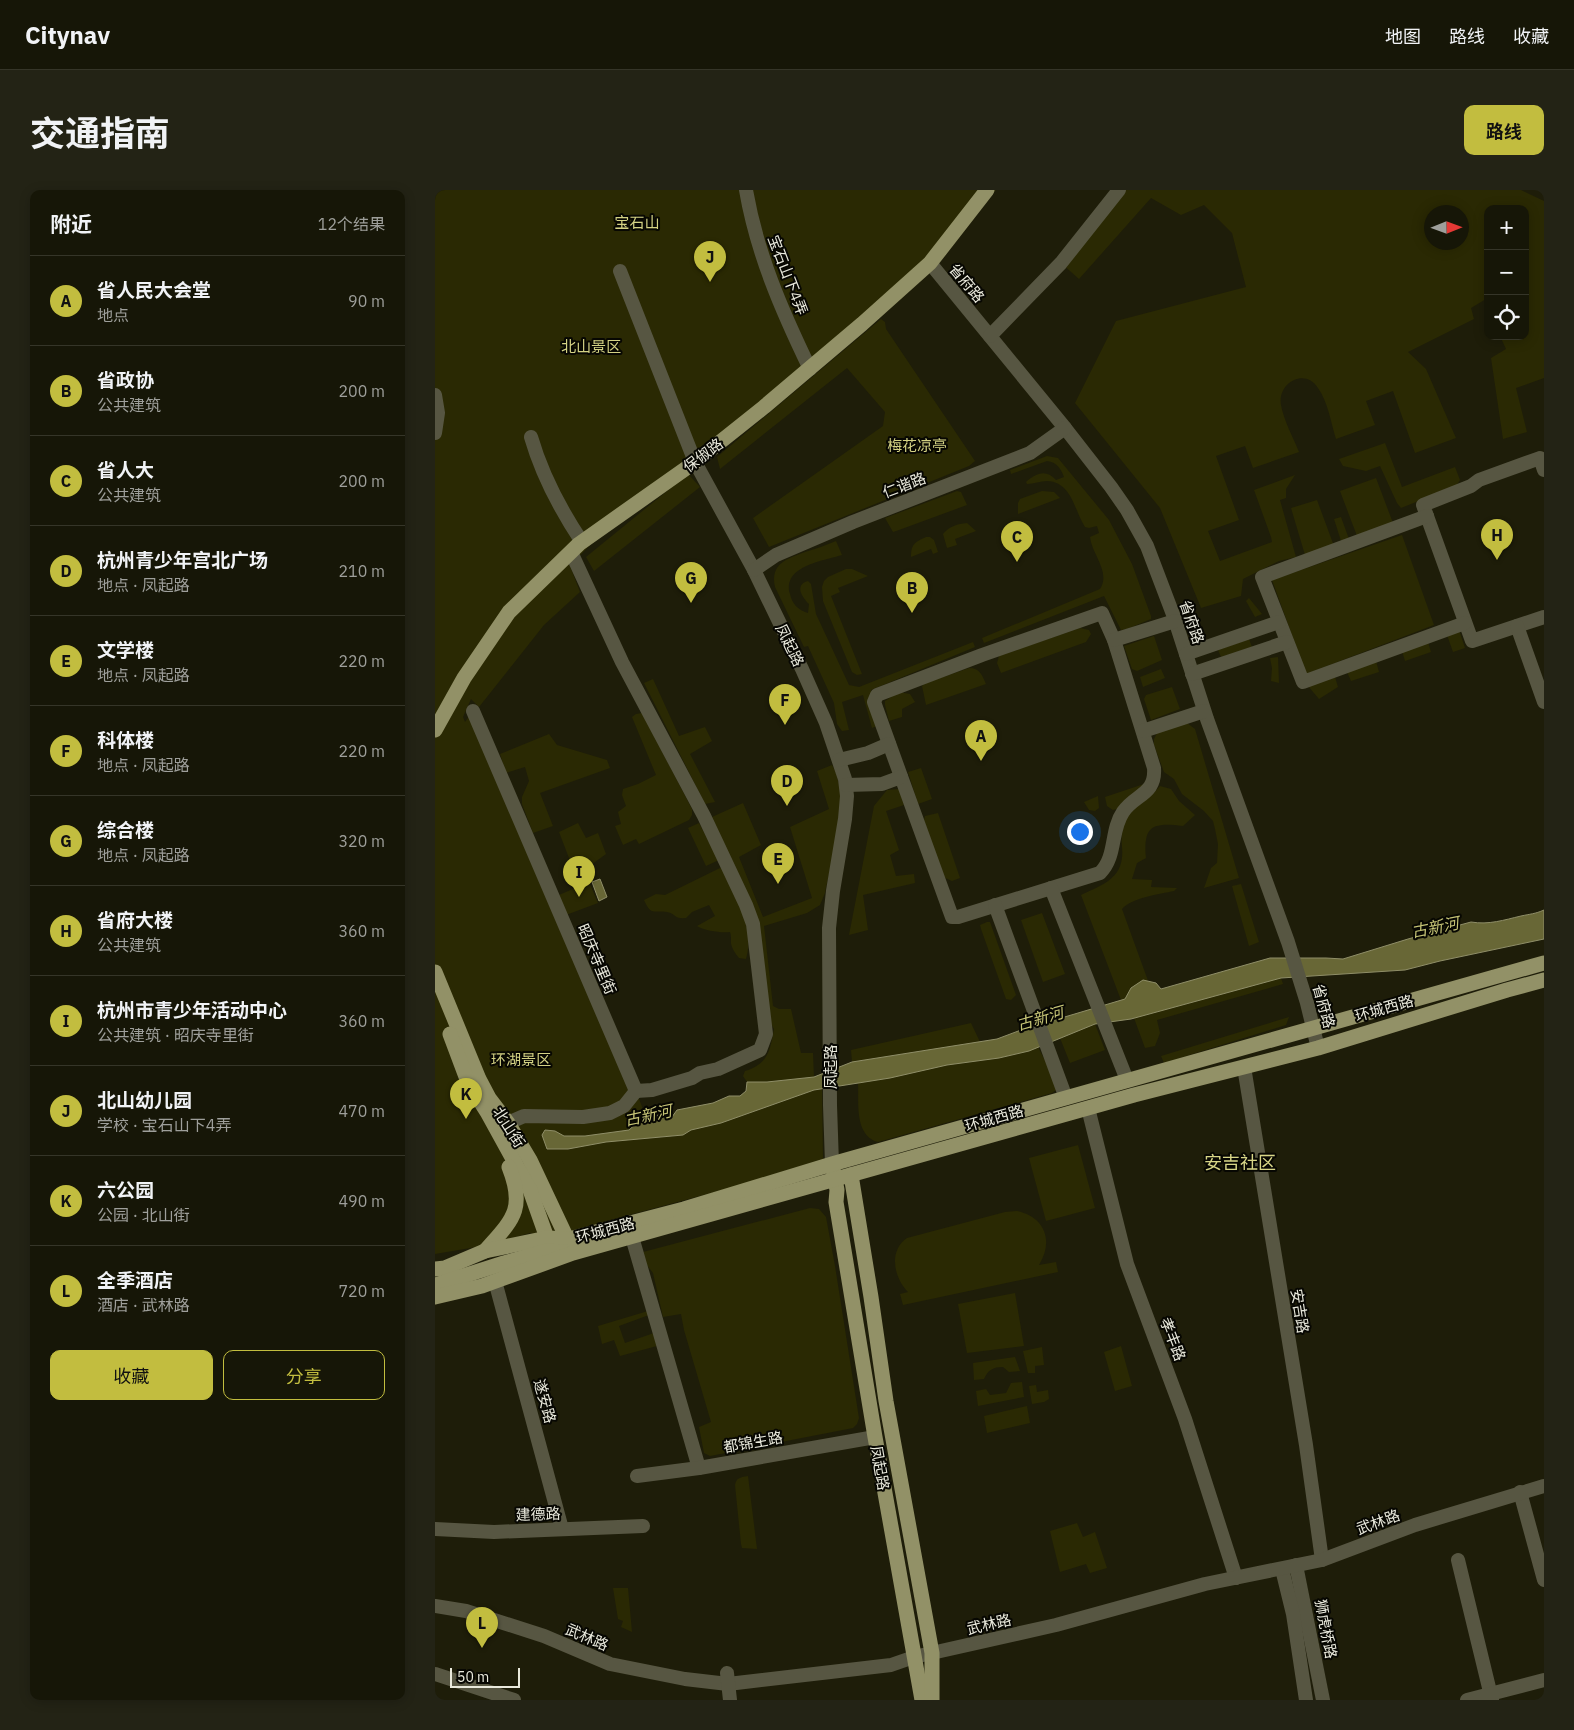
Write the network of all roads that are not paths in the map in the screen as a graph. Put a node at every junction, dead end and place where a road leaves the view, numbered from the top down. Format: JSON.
{"nodes":[{"id":1,"x":746,"y":190,"type":"edge"},
{"id":2,"x":987,"y":190,"type":"edge"},
{"id":3,"x":1119,"y":190,"type":"edge"},
{"id":4,"x":930,"y":263,"type":"junction"},
{"id":5,"x":620,"y":271,"type":"dead end"},
{"id":6,"x":990,"y":336,"type":"junction"},
{"id":7,"x":811,"y":369,"type":"junction"},
{"id":8,"x":435,"y":395,"type":"edge"},
{"id":9,"x":1065,"y":428,"type":"junction"},
{"id":10,"x":435,"y":433,"type":"edge"},
{"id":11,"x":531,"y":437,"type":"dead end"},
{"id":12,"x":695,"y":462,"type":"junction"},
{"id":13,"x":1544,"y":470,"type":"edge"},
{"id":14,"x":1427,"y":516,"type":"junction"},
{"id":15,"x":576,"y":547,"type":"junction"},
{"id":16,"x":754,"y":570,"type":"junction"},
{"id":17,"x":1544,"y":617,"type":"edge"},
{"id":18,"x":1175,"y":621,"type":"junction"},
{"id":19,"x":1279,"y":622,"type":"junction"},
{"id":20,"x":1465,"y":623,"type":"junction"},
{"id":21,"x":1517,"y":626,"type":"junction"},
{"id":22,"x":1114,"y":640,"type":"junction"},
{"id":23,"x":1287,"y":642,"type":"junction"},
{"id":24,"x":1186,"y":654,"type":"junction"},
{"id":25,"x":1192,"y":674,"type":"junction"},
{"id":26,"x":1543,"y":696,"type":"edge"},
{"id":27,"x":1204,"y":711,"type":"junction"},
{"id":28,"x":473,"y":712,"type":"dead end"},
{"id":29,"x":435,"y":730,"type":"edge"},
{"id":30,"x":1143,"y":731,"type":"junction"},
{"id":31,"x":889,"y":744,"type":"junction"},
{"id":32,"x":839,"y":760,"type":"junction"},
{"id":33,"x":901,"y":777,"type":"junction"},
{"id":34,"x":846,"y":785,"type":"junction"},
{"id":35,"x":1051,"y":888,"type":"junction"},
{"id":36,"x":995,"y":905,"type":"junction"},
{"id":37,"x":1544,"y":963,"type":"edge"},
{"id":38,"x":435,"y":972,"type":"edge"},
{"id":39,"x":1544,"y":980,"type":"edge"},
{"id":40,"x":435,"y":995,"type":"edge"},
{"id":41,"x":1313,"y":1029,"type":"junction"},
{"id":42,"x":1318,"y":1048,"type":"junction"},
{"id":43,"x":1244,"y":1067,"type":"junction"},
{"id":44,"x":1127,"y":1080,"type":"junction"},
{"id":45,"x":636,"y":1092,"type":"junction"},
{"id":46,"x":1066,"y":1098,"type":"junction"},
{"id":47,"x":1088,"y":1108,"type":"junction"},
{"id":48,"x":487,"y":1112,"type":"junction"},
{"id":49,"x":508,"y":1123,"type":"junction"},
{"id":50,"x":834,"y":1171,"type":"junction"},
{"id":51,"x":851,"y":1175,"type":"junction"},
{"id":52,"x":632,"y":1237,"type":"junction"},
{"id":53,"x":547,"y":1238,"type":"junction"},
{"id":54,"x":571,"y":1246,"type":"junction"},
{"id":55,"x":485,"y":1251,"type":"junction"},
{"id":56,"x":438,"y":1270,"type":"edge"},
{"id":57,"x":495,"y":1281,"type":"junction"},
{"id":58,"x":435,"y":1285,"type":"edge"},
{"id":59,"x":435,"y":1297,"type":"edge"},
{"id":60,"x":875,"y":1437,"type":"junction"},
{"id":61,"x":699,"y":1468,"type":"junction"},
{"id":62,"x":637,"y":1476,"type":"dead end"},
{"id":63,"x":1544,"y":1486,"type":"edge"},
{"id":64,"x":1520,"y":1492,"type":"junction"},
{"id":65,"x":643,"y":1526,"type":"dead end"},
{"id":66,"x":435,"y":1529,"type":"edge"},
{"id":67,"x":562,"y":1530,"type":"junction"},
{"id":68,"x":1321,"y":1560,"type":"junction"},
{"id":69,"x":1458,"y":1560,"type":"dead end"},
{"id":70,"x":1289,"y":1567,"type":"junction"},
{"id":71,"x":1236,"y":1578,"type":"junction"},
{"id":72,"x":1544,"y":1580,"type":"edge"},
{"id":73,"x":435,"y":1606,"type":"edge"},
{"id":74,"x":932,"y":1653,"type":"junction"},
{"id":75,"x":914,"y":1657,"type":"junction"},
{"id":76,"x":435,"y":1674,"type":"edge"},
{"id":77,"x":727,"y":1679,"type":"junction"},
{"id":78,"x":1544,"y":1680,"type":"edge"},
{"id":79,"x":1492,"y":1698,"type":"edge"},
{"id":80,"x":514,"y":1700,"type":"edge"},
{"id":81,"x":730,"y":1700,"type":"edge"},
{"id":82,"x":923,"y":1700,"type":"edge"},
{"id":83,"x":932,"y":1700,"type":"edge"},
{"id":84,"x":1306,"y":1700,"type":"edge"},
{"id":85,"x":1323,"y":1700,"type":"edge"},
{"id":86,"x":1467,"y":1700,"type":"edge"}],
"edges":[{"from":1,"to":7,"type":"street","name":"宝石山下4弄"},
{"from":2,"to":4,"type":"main road","name":"保俶路"},
{"from":3,"to":6,"type":"street"},
{"from":4,"to":6,"type":"street","name":"省府路"},
{"from":4,"to":7,"type":"main road","name":"保俶路"},
{"from":5,"to":12,"type":"street","name":"凤起路"},
{"from":6,"to":9,"type":"street","name":"省府路"},
{"from":7,"to":12,"type":"main road","name":"保俶路"},
{"from":8,"to":10,"type":"street"},
{"from":9,"to":16,"type":"street","name":"仁谐路"},
{"from":9,"to":18,"type":"street","name":"省府路"},
{"from":11,"to":15,"type":"street"},
{"from":12,"to":15,"type":"main road","name":"保俶路"},
{"from":12,"to":16,"type":"street","name":"凤起路"},
{"from":13,"to":14,"type":"street"},
{"from":14,"to":19,"type":"street"},
{"from":14,"to":20,"type":"street"},
{"from":15,"to":29,"type":"main road","name":"保俶路"},
{"from":15,"to":45,"type":"street"},
{"from":16,"to":32,"type":"street","name":"凤起路"},
{"from":17,"to":21,"type":"street"},
{"from":18,"to":22,"type":"street"},
{"from":18,"to":24,"type":"street","name":"省府路"},
{"from":19,"to":23,"type":"street"},
{"from":19,"to":24,"type":"street"},
{"from":20,"to":21,"type":"street"},
{"from":20,"to":23,"type":"street"},
{"from":21,"to":26,"type":"street"},
{"from":22,"to":30,"type":"street"},
{"from":22,"to":31,"type":"street"},
{"from":23,"to":25,"type":"street"},
{"from":24,"to":25,"type":"street","name":"省府路"},
{"from":25,"to":27,"type":"street","name":"省府路"},
{"from":27,"to":30,"type":"street"},
{"from":27,"to":41,"type":"street","name":"省府路"},
{"from":28,"to":45,"type":"street","name":"昭庆寺里街"},
{"from":30,"to":35,"type":"street"},
{"from":31,"to":32,"type":"street"},
{"from":31,"to":33,"type":"street"},
{"from":32,"to":34,"type":"street","name":"凤起路"},
{"from":33,"to":34,"type":"street"},
{"from":33,"to":36,"type":"street"},
{"from":34,"to":50,"type":"street","name":"凤起路"},
{"from":35,"to":36,"type":"street"},
{"from":35,"to":44,"type":"street"},
{"from":36,"to":46,"type":"street"},
{"from":37,"to":41,"type":"main road","name":"环城西路"},
{"from":38,"to":49,"type":"main road","name":"北山街"},
{"from":39,"to":42,"type":"main road","name":"环城西路"},
{"from":40,"to":48,"type":"main road","name":"北山街"},
{"from":41,"to":42,"type":"street","name":"省府路"},
{"from":41,"to":44,"type":"main road","name":"环城西路"},
{"from":42,"to":43,"type":"main road","name":"环城西路"},
{"from":43,"to":47,"type":"main road","name":"环城西路"},
{"from":43,"to":68,"type":"street","name":"安吉路"},
{"from":44,"to":46,"type":"main road","name":"环城西路"},
{"from":45,"to":49,"type":"street"},
{"from":46,"to":50,"type":"main road","name":"环城西路"},
{"from":47,"to":51,"type":"main road","name":"环城西路"},
{"from":47,"to":71,"type":"street","name":"孝丰路"},
{"from":48,"to":53,"type":"main road","name":"北山街"},
{"from":48,"to":55,"type":"main road"},
{"from":49,"to":54,"type":"main road","name":"北山街"},
{"from":50,"to":51,"type":"main road","name":"环城西路"},
{"from":50,"to":52,"type":"main road","name":"环城西路"},
{"from":50,"to":54,"type":"main road","name":"环城西路"},
{"from":50,"to":60,"type":"main road","name":"凤起路"},
{"from":51,"to":74,"type":"main road"},
{"from":52,"to":54,"type":"main road","name":"环城西路"},
{"from":52,"to":61,"type":"street"},
{"from":53,"to":54,"type":"main road","name":"环城西路"},
{"from":53,"to":55,"type":"main road","name":"环城西路"},
{"from":54,"to":57,"type":"main road","name":"环城西路"},
{"from":54,"to":58,"type":"main road","name":"环城西路"},
{"from":55,"to":56,"type":"main road","name":"环城西路"},
{"from":57,"to":59,"type":"main road","name":"环城西路"},
{"from":57,"to":67,"type":"street","name":"遂安路"},
{"from":60,"to":61,"type":"street","name":"都锦生路"},
{"from":60,"to":75,"type":"main road","name":"凤起路"},
{"from":61,"to":62,"type":"street","name":"都锦生路"},
{"from":63,"to":64,"type":"street","name":"武林路"},
{"from":64,"to":68,"type":"street","name":"武林路"},
{"from":64,"to":72,"type":"street"},
{"from":65,"to":67,"type":"street","name":"建德路"},
{"from":66,"to":67,"type":"street","name":"建德路"},
{"from":68,"to":70,"type":"street","name":"武林路"},
{"from":69,"to":79,"type":"street"},
{"from":70,"to":71,"type":"street","name":"武林路"},
{"from":70,"to":84,"type":"street","name":"狮虎桥路"},
{"from":70,"to":85,"type":"street","name":"狮虎桥路"},
{"from":71,"to":74,"type":"street","name":"武林路"},
{"from":73,"to":77,"type":"street","name":"武林路"},
{"from":74,"to":75,"type":"street","name":"武林路"},
{"from":74,"to":83,"type":"main road"},
{"from":75,"to":77,"type":"street","name":"武林路"},
{"from":75,"to":82,"type":"main road","name":"凤起路"},
{"from":76,"to":80,"type":"street"},
{"from":77,"to":81,"type":"street"},
{"from":78,"to":79,"type":"street"},
{"from":79,"to":86,"type":"street"}]}
